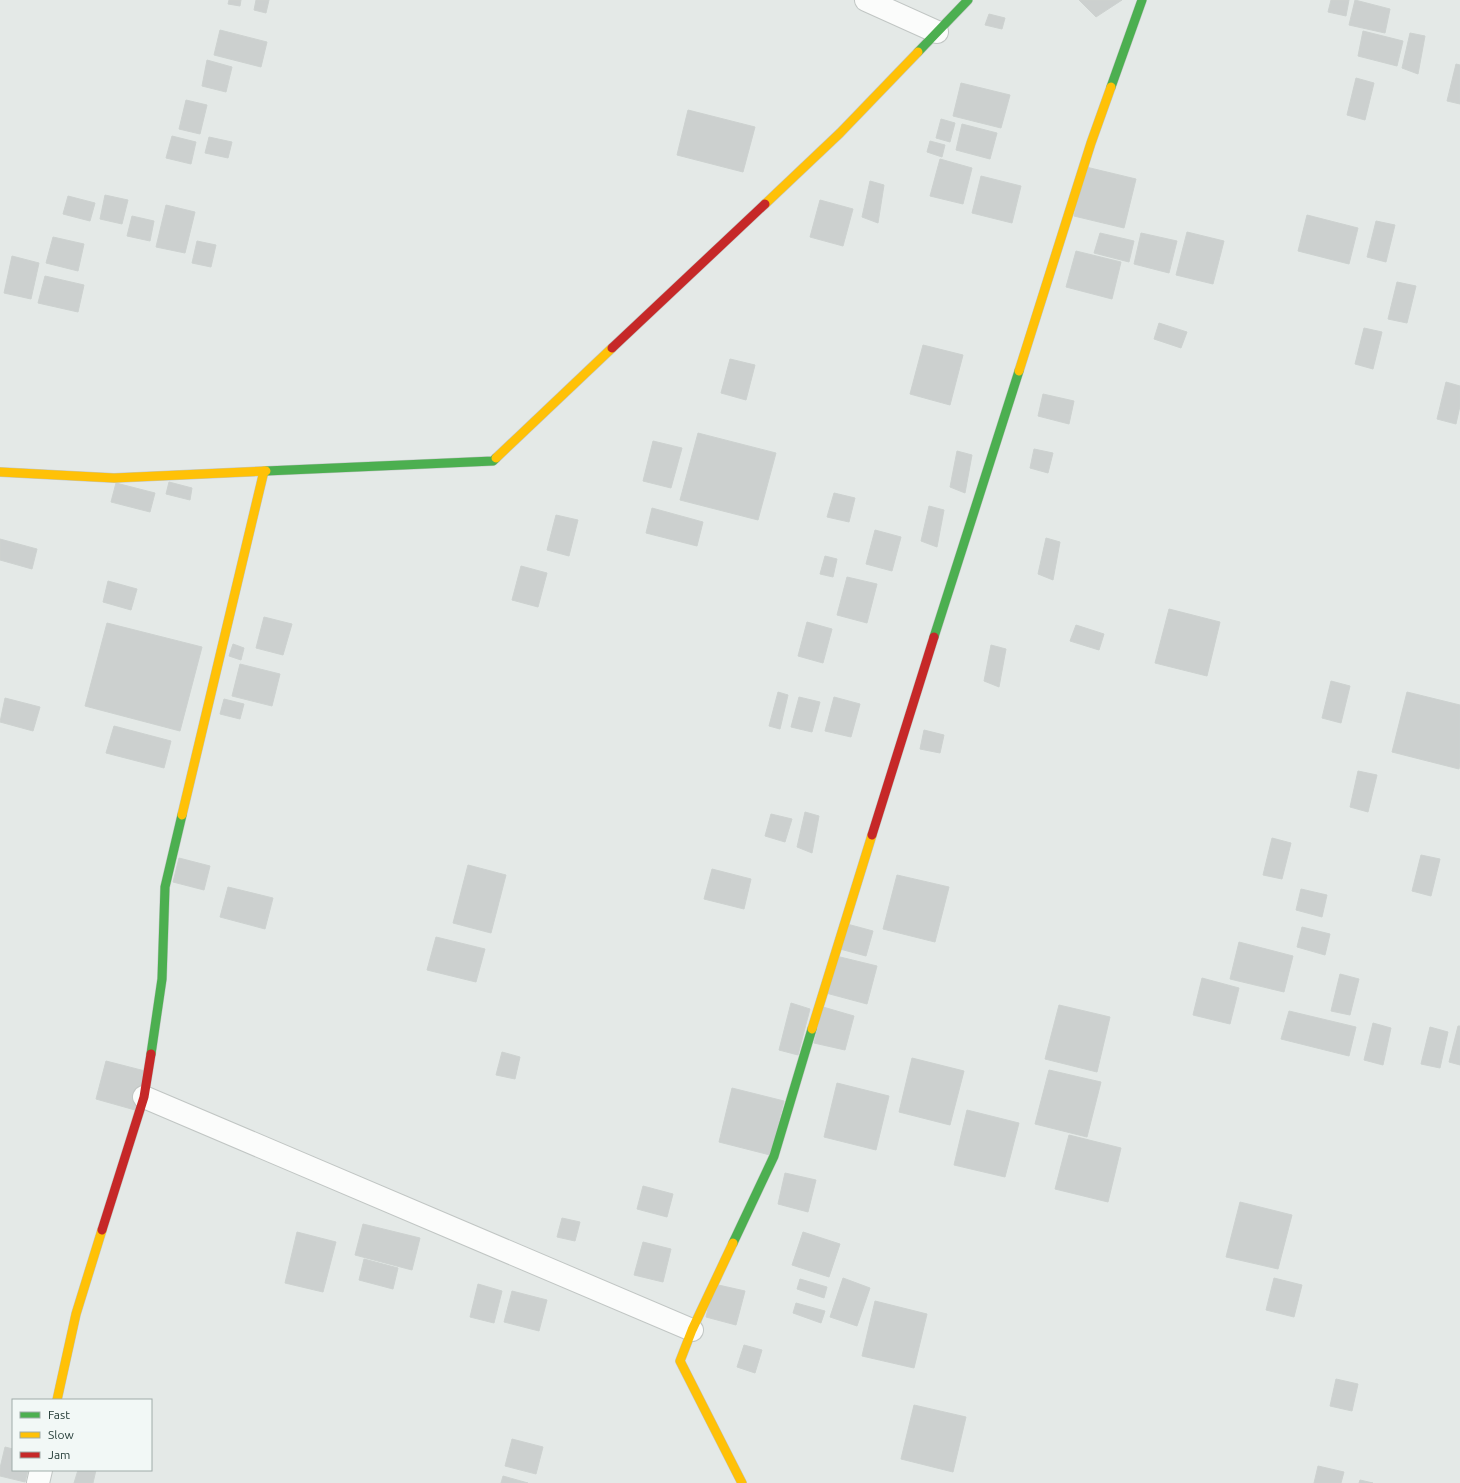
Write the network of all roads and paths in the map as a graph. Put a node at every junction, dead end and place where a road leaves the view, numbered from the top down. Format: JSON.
{"nodes":[{"id":1,"x":866,"y":0,"type":"edge"},
{"id":2,"x":968,"y":0,"type":"edge"},
{"id":3,"x":1142,"y":0,"type":"edge"},
{"id":4,"x":937,"y":32,"type":"junction"},
{"id":5,"x":264,"y":471,"type":"junction"},
{"id":6,"x":0,"y":472,"type":"edge"},
{"id":7,"x":144,"y":1097,"type":"junction"},
{"id":8,"x":692,"y":1330,"type":"junction"},
{"id":9,"x":57,"y":1399,"type":"edge"},
{"id":10,"x":41,"y":1471,"type":"edge"},
{"id":11,"x":38,"y":1483,"type":"edge"},
{"id":12,"x":742,"y":1483,"type":"edge"}],
"edges":[{"from":1,"to":4,"type":"street"},
{"from":2,"to":4,"type":"street"},
{"from":3,"to":8,"type":"street"},
{"from":4,"to":5,"type":"street"},
{"from":5,"to":6,"type":"street"},
{"from":5,"to":7,"type":"street"},
{"from":7,"to":8,"type":"street"},
{"from":7,"to":9,"type":"street"},
{"from":8,"to":12,"type":"street"},
{"from":10,"to":11,"type":"street"}]}
